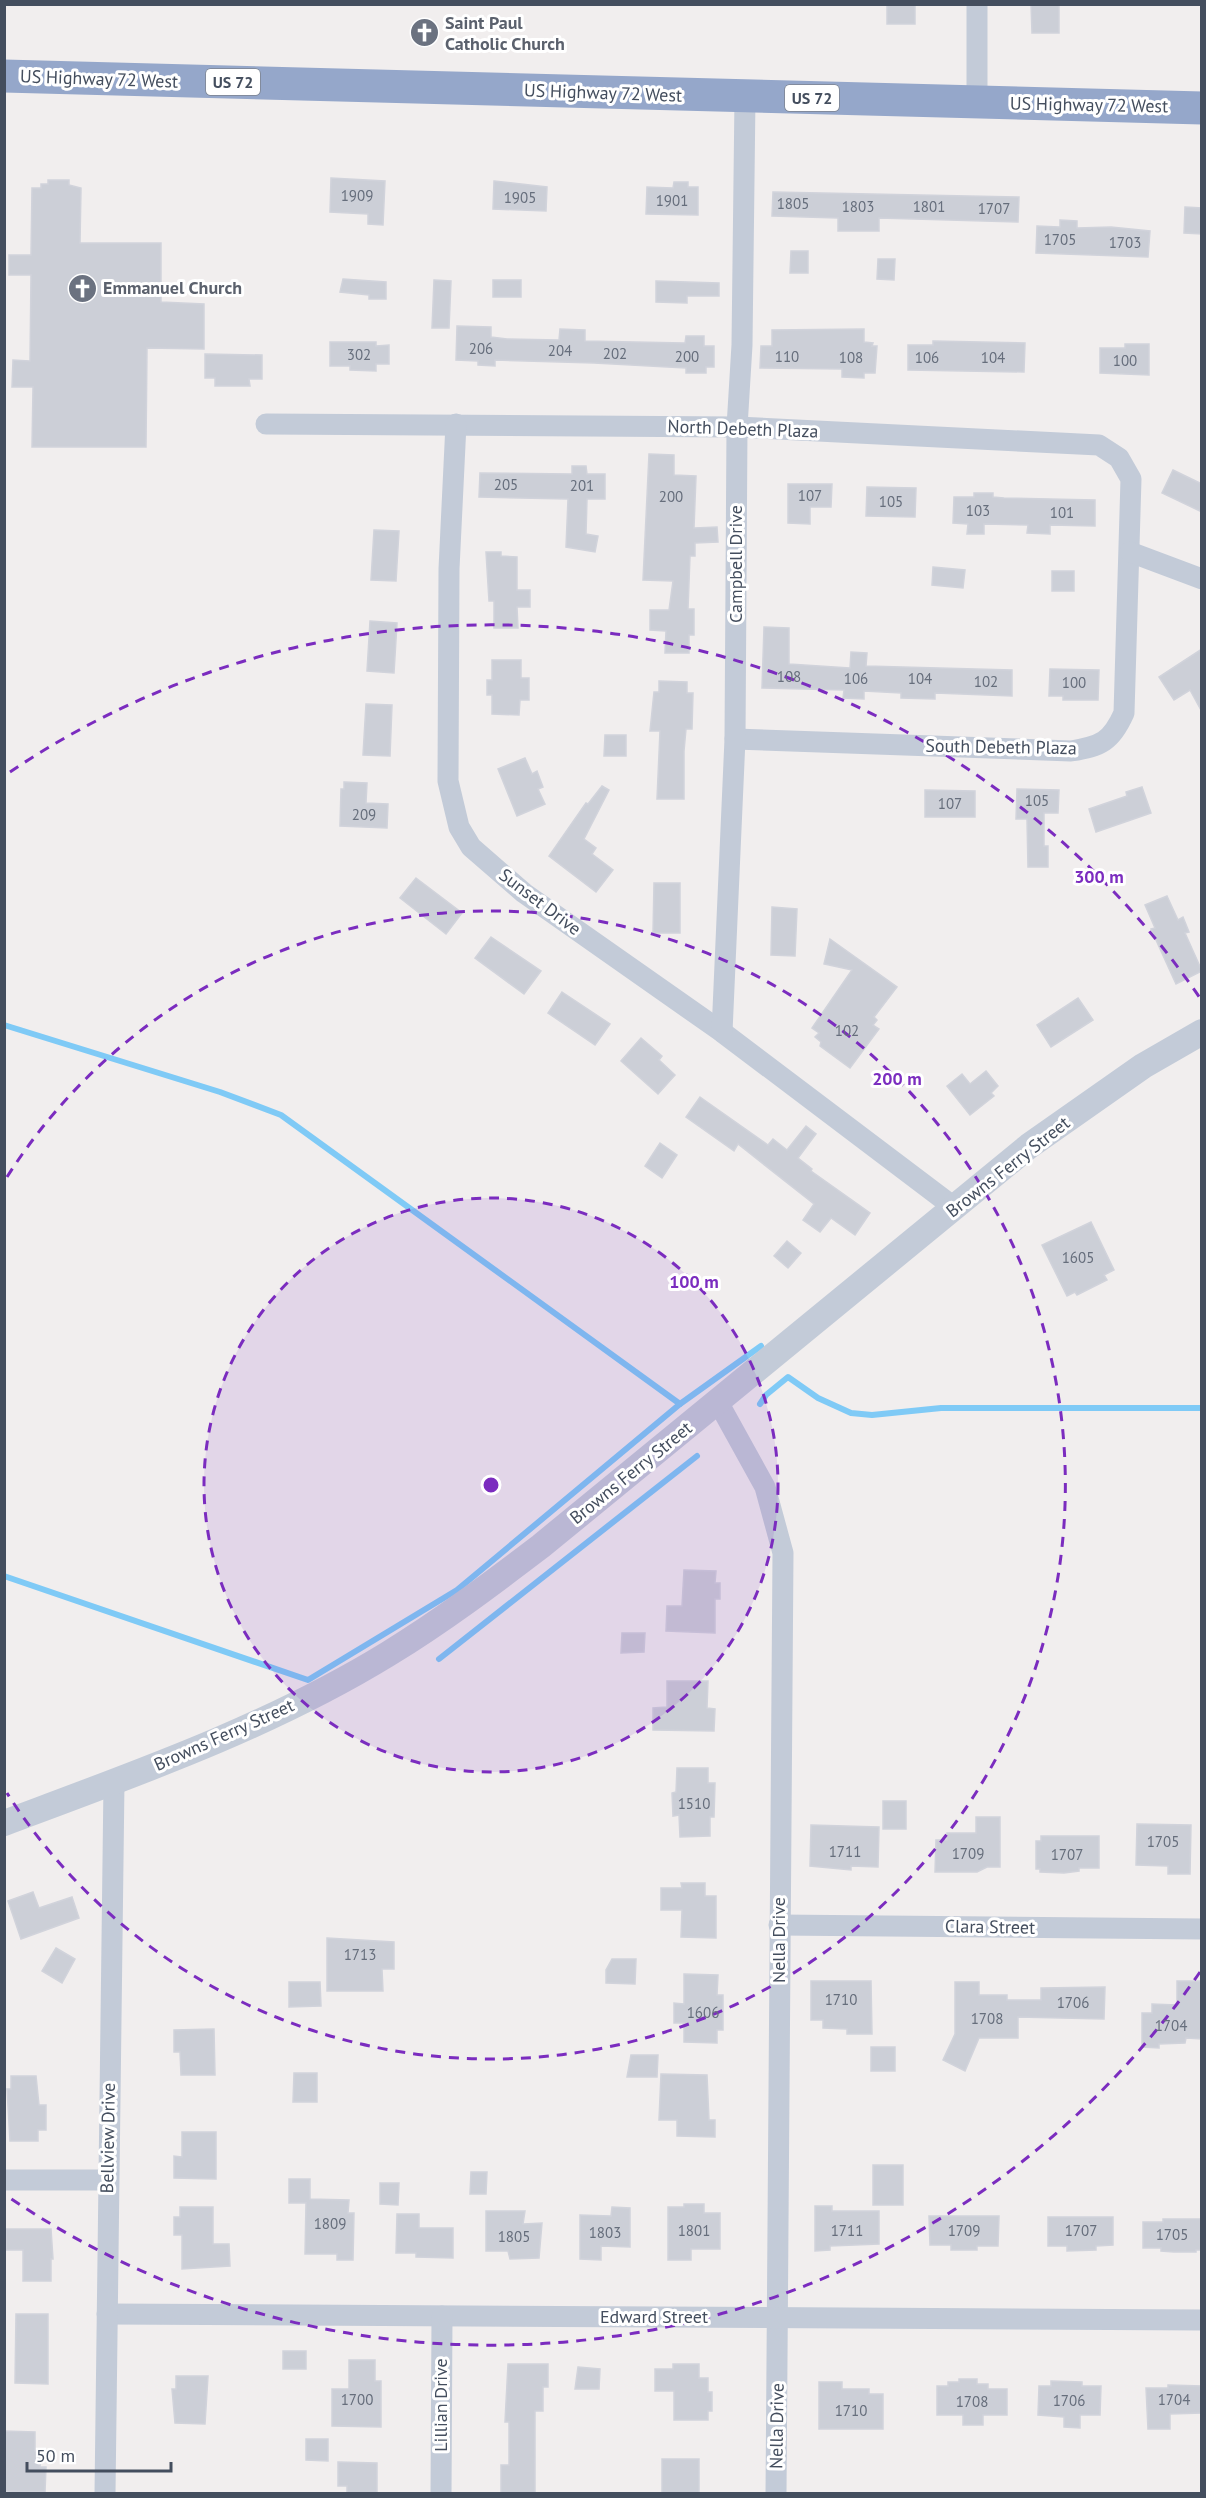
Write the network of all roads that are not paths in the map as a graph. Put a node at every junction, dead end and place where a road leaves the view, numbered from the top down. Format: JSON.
{"nodes":[{"id":1,"x":977,"y":4,"type":"edge"},
{"id":2,"x":4,"y":76,"type":"edge"},
{"id":3,"x":744,"y":97,"type":"junction"},
{"id":4,"x":977,"y":103,"type":"junction"},
{"id":5,"x":1202,"y":108,"type":"edge"},
{"id":6,"x":266,"y":424,"type":"dead end"},
{"id":7,"x":456,"y":424,"type":"junction"},
{"id":8,"x":737,"y":427,"type":"junction"},
{"id":9,"x":1130,"y":552,"type":"junction"},
{"id":10,"x":1202,"y":579,"type":"edge"},
{"id":11,"x":735,"y":739,"type":"junction"},
{"id":12,"x":722,"y":1032,"type":"junction"},
{"id":13,"x":1202,"y":1032,"type":"edge"},
{"id":14,"x":955,"y":1208,"type":"junction"},
{"id":15,"x":718,"y":1402,"type":"junction"},
{"id":16,"x":114,"y":1782,"type":"junction"},
{"id":17,"x":4,"y":1823,"type":"edge"},
{"id":18,"x":779,"y":1925,"type":"junction"},
{"id":19,"x":1202,"y":1929,"type":"edge"},
{"id":20,"x":4,"y":2180,"type":"edge"},
{"id":21,"x":108,"y":2181,"type":"junction"},
{"id":22,"x":107,"y":2314,"type":"junction"},
{"id":23,"x":442,"y":2316,"type":"junction"},
{"id":24,"x":778,"y":2319,"type":"junction"},
{"id":25,"x":1202,"y":2320,"type":"edge"},
{"id":26,"x":105,"y":2493,"type":"edge"},
{"id":27,"x":441,"y":2493,"type":"edge"},
{"id":28,"x":776,"y":2493,"type":"edge"}],
"edges":[{"from":1,"to":4,"type":"street"},
{"from":2,"to":3,"type":"highway","name":"US Highway 72 West","number":"US 72"},
{"from":3,"to":4,"type":"highway","name":"US Highway 72 West","number":"US 72"},
{"from":3,"to":8,"type":"street","name":"Campbell Drive"},
{"from":4,"to":5,"type":"highway","name":"US Highway 72 West","number":"US 72"},
{"from":6,"to":7,"type":"street","name":"North Debeth Plaza"},
{"from":7,"to":8,"type":"street","name":"North Debeth Plaza"},
{"from":7,"to":12,"type":"street","name":"Sunset Drive"},
{"from":8,"to":9,"type":"street","name":"North Debeth Plaza"},
{"from":8,"to":11,"type":"street","name":"Campbell Drive"},
{"from":9,"to":10,"type":"street"},
{"from":9,"to":11,"type":"street","name":"South Debeth Plaza"},
{"from":11,"to":12,"type":"street","name":"Campbell Drive"},
{"from":12,"to":14,"type":"street","name":"Sunset Drive"},
{"from":13,"to":14,"type":"street","name":"Browns Ferry Street"},
{"from":14,"to":15,"type":"street","name":"Browns Ferry Street"},
{"from":15,"to":16,"type":"street","name":"Browns Ferry Street"},
{"from":15,"to":18,"type":"street","name":"Nella Drive"},
{"from":16,"to":17,"type":"street","name":"Browns Ferry Street"},
{"from":16,"to":21,"type":"street","name":"Bellview Drive"},
{"from":18,"to":19,"type":"street","name":"Clara Street"},
{"from":18,"to":24,"type":"street","name":"Nella Drive"},
{"from":20,"to":21,"type":"street"},
{"from":21,"to":22,"type":"street","name":"Bellview Drive"},
{"from":22,"to":23,"type":"street","name":"Edward Street"},
{"from":22,"to":26,"type":"street","name":"Bellview Drive"},
{"from":23,"to":24,"type":"street","name":"Edward Street"},
{"from":23,"to":27,"type":"street","name":"Lillian Drive"},
{"from":24,"to":25,"type":"street","name":"Edward Street"},
{"from":24,"to":28,"type":"street","name":"Nella Drive"}]}
